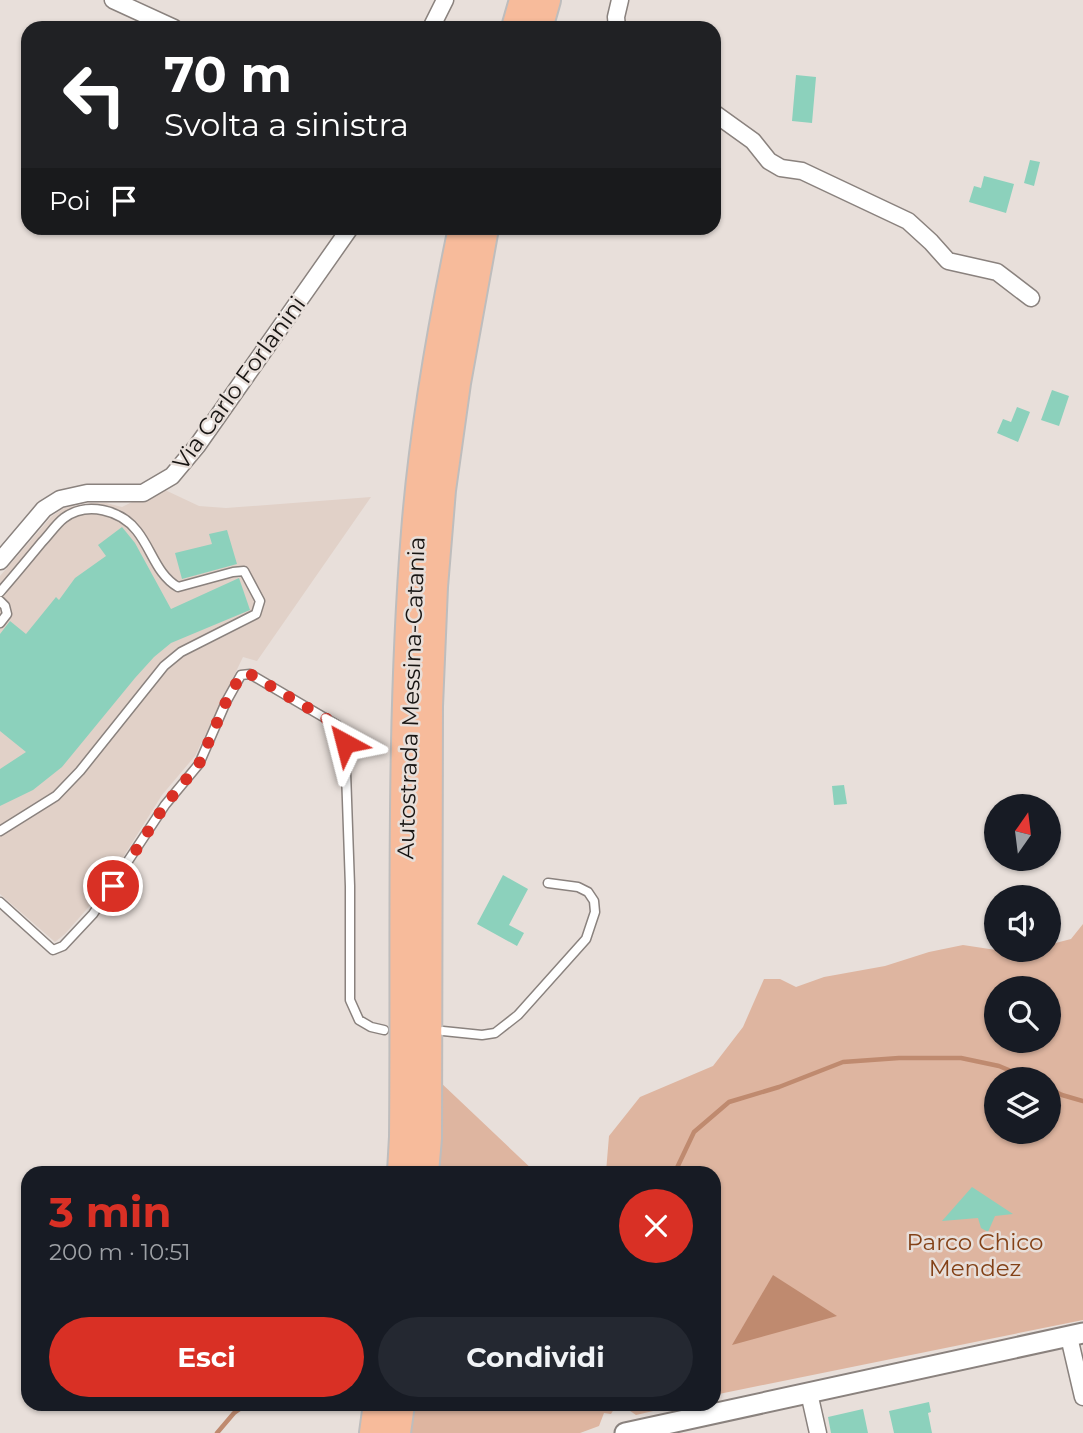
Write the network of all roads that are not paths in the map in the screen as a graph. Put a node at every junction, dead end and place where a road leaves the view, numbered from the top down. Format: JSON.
{"nodes":[{"id":1,"x":113,"y":0,"type":"edge"},
{"id":2,"x":445,"y":0,"type":"edge"},
{"id":3,"x":524,"y":0,"type":"edge"},
{"id":4,"x":546,"y":0,"type":"edge"},
{"id":5,"x":620,"y":0,"type":"edge"},
{"id":6,"x":159,"y":21,"type":"edge"},
{"id":7,"x":434,"y":21,"type":"edge"},
{"id":8,"x":518,"y":21,"type":"edge"},
{"id":9,"x":540,"y":21,"type":"edge"},
{"id":10,"x":616,"y":21,"type":"edge"},
{"id":11,"x":721,"y":118,"type":"edge"},
{"id":12,"x":346,"y":235,"type":"edge"},
{"id":13,"x":462,"y":235,"type":"edge"},
{"id":14,"x":483,"y":235,"type":"edge"},
{"id":15,"x":1031,"y":298,"type":"dead end"},
{"id":16,"x":0,"y":561,"type":"edge"},
{"id":17,"x":0,"y":593,"type":"edge"},
{"id":18,"x":0,"y":601,"type":"edge"},
{"id":19,"x":0,"y":623,"type":"edge"},
{"id":20,"x":0,"y":831,"type":"edge"},
{"id":21,"x":548,"y":883,"type":"dead end"},
{"id":22,"x":0,"y":902,"type":"edge"},
{"id":23,"x":415,"y":969,"type":"junction"},
{"id":24,"x":416,"y":998,"type":"junction"},
{"id":25,"x":415,"y":1033,"type":"junction"},
{"id":26,"x":403,"y":1166,"type":"edge"},
{"id":27,"x":425,"y":1166,"type":"edge"},
{"id":28,"x":1078,"y":1336,"type":"edge"},
{"id":29,"x":809,"y":1393,"type":"junction"},
{"id":30,"x":1083,"y":1396,"type":"edge"},
{"id":31,"x":377,"y":1411,"type":"edge"},
{"id":32,"x":399,"y":1411,"type":"edge"},
{"id":33,"x":374,"y":1433,"type":"edge"},
{"id":34,"x":396,"y":1433,"type":"edge"},
{"id":35,"x":625,"y":1433,"type":"edge"},
{"id":36,"x":818,"y":1433,"type":"edge"}],
"edges":[{"from":1,"to":6,"type":"street"},
{"from":2,"to":7,"type":"street"},
{"from":3,"to":8,"type":"highway"},
{"from":4,"to":9,"type":"highway"},
{"from":5,"to":10,"type":"street"},
{"from":11,"to":15,"type":"street"},
{"from":12,"to":16,"type":"street","name":"Via Carlo Forlanini"},
{"from":13,"to":23,"type":"highway","name":"Autostrada Messina-Catania"},
{"from":14,"to":23,"type":"highway","name":"Autostrada Messina-Catania"},
{"from":17,"to":20,"type":"lane"},
{"from":18,"to":19,"type":"lane"},
{"from":21,"to":25,"type":"lane"},
{"from":22,"to":25,"type":"lane"},
{"from":23,"to":24,"type":"lane"},
{"from":23,"to":25,"type":"highway","name":"Autostrada Messina-Catania"},
{"from":24,"to":25,"type":"lane"},
{"from":24,"to":25,"type":"lane"},
{"from":25,"to":26,"type":"highway","name":"Autostrada Messina-Catania"},
{"from":25,"to":27,"type":"highway","name":"Autostrada Messina-Catania"},
{"from":28,"to":29,"type":"street"},
{"from":28,"to":30,"type":"street"},
{"from":29,"to":35,"type":"street"},
{"from":29,"to":36,"type":"street"},
{"from":31,"to":33,"type":"highway"},
{"from":32,"to":34,"type":"highway"}]}
